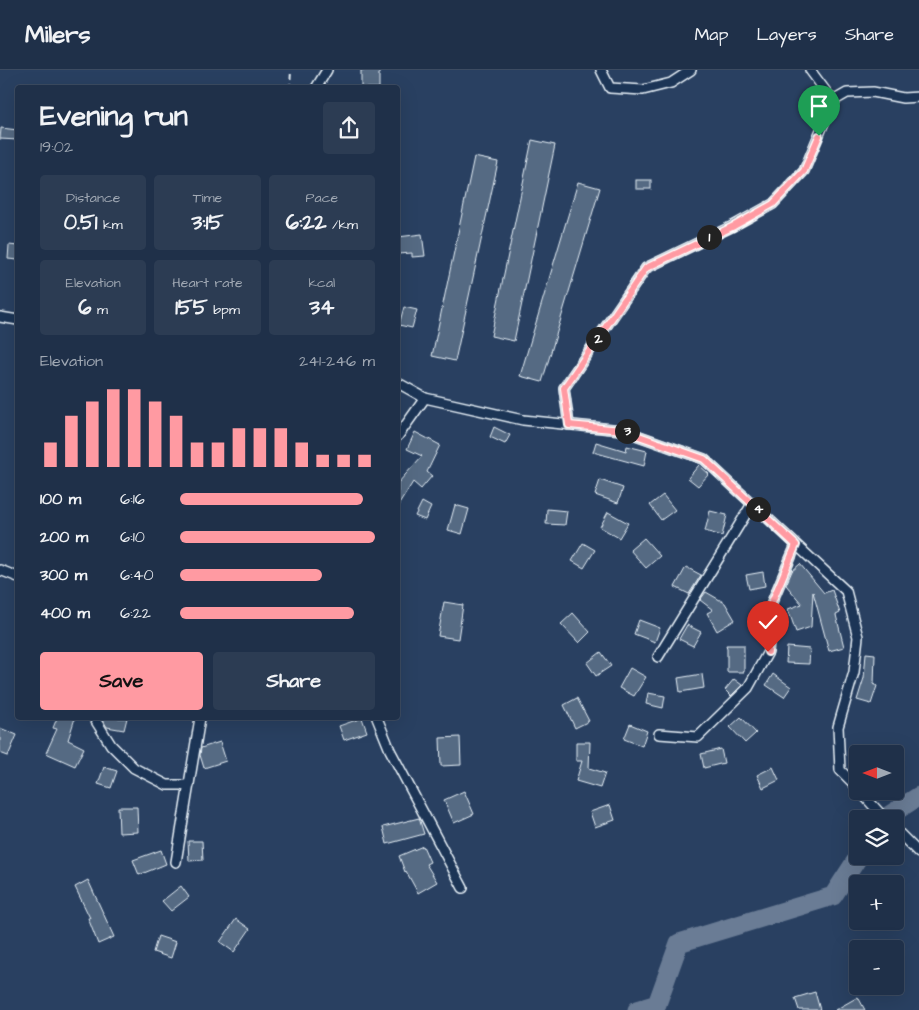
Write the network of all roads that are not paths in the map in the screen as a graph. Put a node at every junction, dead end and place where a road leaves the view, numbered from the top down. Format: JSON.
{"nodes":[{"id":1,"x":327,"y":70,"type":"edge"},
{"id":2,"x":600,"y":70,"type":"edge"},
{"id":3,"x":691,"y":70,"type":"edge"},
{"id":4,"x":810,"y":70,"type":"edge"},
{"id":5,"x":318,"y":85,"type":"edge"},
{"id":6,"x":919,"y":98,"type":"edge"},
{"id":7,"x":834,"y":101,"type":"junction"},
{"id":8,"x":0,"y":317,"type":"edge"},
{"id":9,"x":15,"y":320,"type":"edge"},
{"id":10,"x":400,"y":384,"type":"edge"},
{"id":11,"x":425,"y":398,"type":"junction"},
{"id":12,"x":569,"y":425,"type":"junction"},
{"id":13,"x":400,"y":433,"type":"edge"},
{"id":14,"x":752,"y":504,"type":"junction"},
{"id":15,"x":796,"y":545,"type":"junction"},
{"id":16,"x":0,"y":570,"type":"edge"},
{"id":17,"x":15,"y":577,"type":"edge"},
{"id":18,"x":658,"y":657,"type":"dead end"},
{"id":19,"x":95,"y":720,"type":"edge"},
{"id":20,"x":200,"y":720,"type":"edge"},
{"id":21,"x":378,"y":720,"type":"edge"},
{"id":22,"x":659,"y":734,"type":"dead end"},
{"id":23,"x":849,"y":779,"type":"edge"},
{"id":24,"x":188,"y":785,"type":"junction"},
{"id":25,"x":868,"y":800,"type":"edge"},
{"id":26,"x":877,"y":810,"type":"edge"},
{"id":27,"x":904,"y":838,"type":"edge"},
{"id":28,"x":919,"y":853,"type":"edge"},
{"id":29,"x":176,"y":862,"type":"dead end"},
{"id":30,"x":463,"y":888,"type":"dead end"}],
"edges":[{"from":1,"to":5,"type":"street"},
{"from":2,"to":3,"type":"street"},
{"from":4,"to":7,"type":"street"},
{"from":6,"to":7,"type":"street"},
{"from":7,"to":12,"type":"street"},
{"from":8,"to":9,"type":"street"},
{"from":10,"to":11,"type":"street"},
{"from":11,"to":12,"type":"street"},
{"from":11,"to":13,"type":"street"},
{"from":12,"to":14,"type":"street"},
{"from":14,"to":15,"type":"street"},
{"from":14,"to":18,"type":"street"},
{"from":15,"to":22,"type":"street"},
{"from":15,"to":23,"type":"street"},
{"from":16,"to":17,"type":"street"},
{"from":19,"to":24,"type":"street"},
{"from":20,"to":24,"type":"street"},
{"from":21,"to":30,"type":"street"},
{"from":24,"to":29,"type":"street"},
{"from":25,"to":26,"type":"street"},
{"from":27,"to":28,"type":"street"}]}
